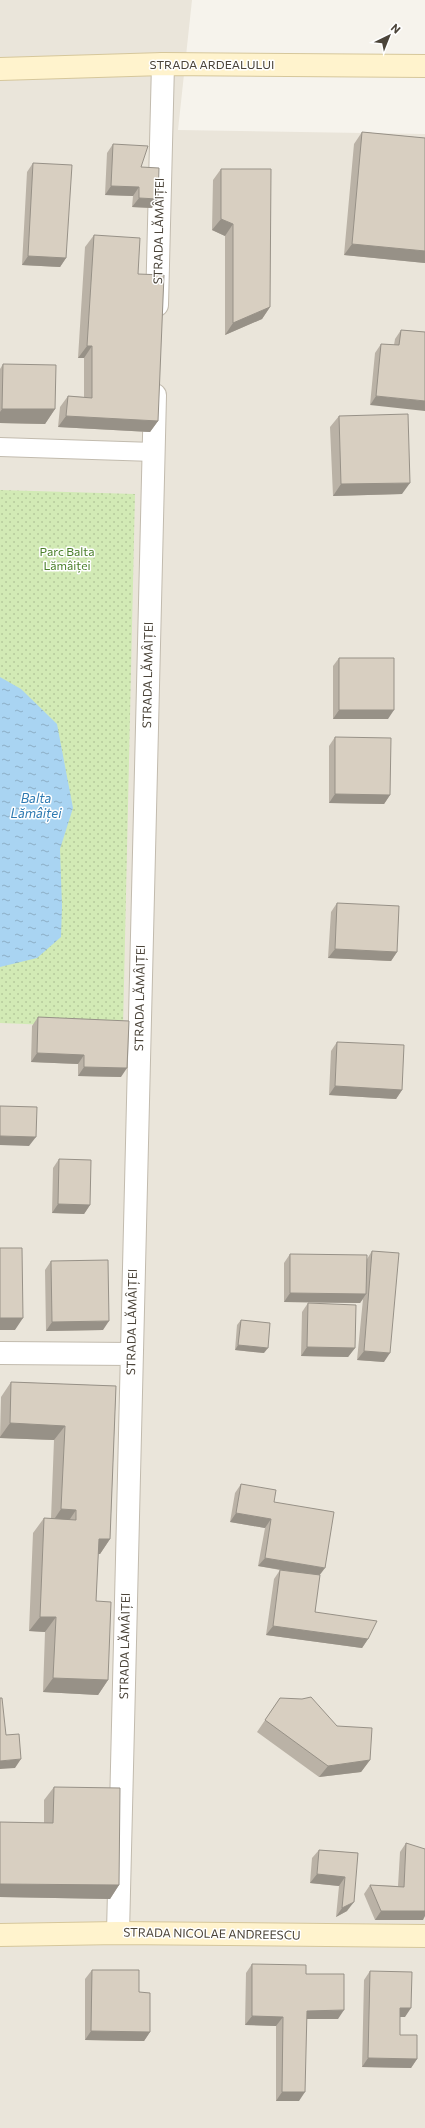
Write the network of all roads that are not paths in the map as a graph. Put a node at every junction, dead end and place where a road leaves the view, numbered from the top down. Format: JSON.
{"nodes":[{"id":1,"x":163,"y":64,"type":"junction"},
{"id":2,"x":425,"y":66,"type":"edge"},
{"id":3,"x":0,"y":69,"type":"edge"},
{"id":4,"x":157,"y":325,"type":"edge"},
{"id":5,"x":156,"y":373,"type":"edge"},
{"id":6,"x":0,"y":447,"type":"edge"},
{"id":7,"x":154,"y":452,"type":"junction"},
{"id":8,"x":0,"y":1353,"type":"edge"},
{"id":9,"x":132,"y":1354,"type":"junction"},
{"id":10,"x":118,"y":1933,"type":"junction"},
{"id":11,"x":0,"y":1935,"type":"edge"},
{"id":12,"x":425,"y":1936,"type":"edge"}],
"edges":[{"from":1,"to":2,"type":"main road","name":"STRADA ARDEALULUI"},
{"from":1,"to":3,"type":"main road","name":"STRADA ARDEALULUI"},
{"from":1,"to":4,"type":"street","name":"STRADA LĂMÂIȚEI"},
{"from":5,"to":7,"type":"street","name":"STRADA LĂMÂIȚEI"},
{"from":6,"to":7,"type":"lane"},
{"from":7,"to":9,"type":"street","name":"STRADA LĂMÂIȚEI"},
{"from":8,"to":9,"type":"street"},
{"from":9,"to":10,"type":"street","name":"STRADA LĂMÂIȚEI"},
{"from":10,"to":11,"type":"main road","name":"STRADA NICOLAE ANDREESCU"},
{"from":10,"to":12,"type":"main road","name":"STRADA NICOLAE ANDREESCU"}]}
